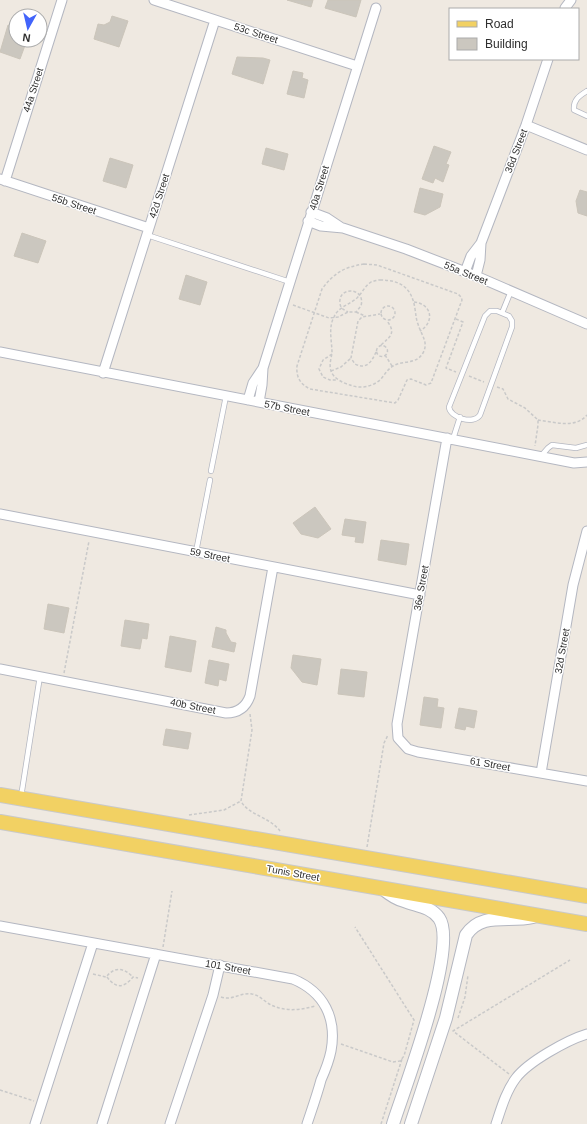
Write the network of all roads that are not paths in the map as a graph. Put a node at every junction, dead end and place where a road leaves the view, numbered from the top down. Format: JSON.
{"nodes":[{"id":1,"x":62,"y":0,"type":"edge"},
{"id":2,"x":154,"y":0,"type":"edge"},
{"id":3,"x":571,"y":0,"type":"edge"},
{"id":4,"x":565,"y":6,"type":"edge"},
{"id":5,"x":376,"y":8,"type":"dead end"},
{"id":6,"x":215,"y":20,"type":"junction"},
{"id":7,"x":548,"y":60,"type":"edge"},
{"id":8,"x":357,"y":66,"type":"junction"},
{"id":9,"x":587,"y":91,"type":"edge"},
{"id":10,"x":587,"y":116,"type":"edge"},
{"id":11,"x":526,"y":125,"type":"junction"},
{"id":12,"x":587,"y":150,"type":"edge"},
{"id":13,"x":2,"y":180,"type":"edge"},
{"id":14,"x":312,"y":212,"type":"junction"},
{"id":15,"x":308,"y":221,"type":"junction"},
{"id":16,"x":343,"y":228,"type":"junction"},
{"id":17,"x":148,"y":232,"type":"junction"},
{"id":18,"x":481,"y":243,"type":"junction"},
{"id":19,"x":465,"y":272,"type":"junction"},
{"id":20,"x":476,"y":276,"type":"junction"},
{"id":21,"x":290,"y":282,"type":"junction"},
{"id":22,"x":511,"y":291,"type":"junction"},
{"id":23,"x":502,"y":313,"type":"junction"},
{"id":24,"x":587,"y":324,"type":"edge"},
{"id":25,"x":0,"y":352,"type":"edge"},
{"id":26,"x":262,"y":368,"type":"junction"},
{"id":27,"x":103,"y":373,"type":"junction"},
{"id":28,"x":226,"y":396,"type":"junction"},
{"id":29,"x":248,"y":400,"type":"junction"},
{"id":30,"x":259,"y":402,"type":"junction"},
{"id":31,"x":460,"y":417,"type":"junction"},
{"id":32,"x":450,"y":439,"type":"junction"},
{"id":33,"x":587,"y":445,"type":"edge"},
{"id":34,"x":541,"y":456,"type":"junction"},
{"id":35,"x":587,"y":462,"type":"edge"},
{"id":36,"x":574,"y":463,"type":"junction"},
{"id":37,"x":587,"y":470,"type":"edge"},
{"id":38,"x":212,"y":471,"type":"dead end"},
{"id":39,"x":210,"y":480,"type":"dead end"},
{"id":40,"x":0,"y":514,"type":"edge"},
{"id":41,"x":587,"y":531,"type":"edge"},
{"id":42,"x":196,"y":552,"type":"junction"},
{"id":43,"x":272,"y":567,"type":"junction"},
{"id":44,"x":420,"y":595,"type":"junction"},
{"id":45,"x":0,"y":668,"type":"edge"},
{"id":46,"x":40,"y":676,"type":"junction"},
{"id":47,"x":398,"y":738,"type":"joint"},
{"id":48,"x":541,"y":773,"type":"junction"},
{"id":49,"x":587,"y":780,"type":"edge"},
{"id":50,"x":0,"y":795,"type":"edge"},
{"id":51,"x":21,"y":799,"type":"junction"},
{"id":52,"x":0,"y":822,"type":"edge"},
{"id":53,"x":383,"y":889,"type":"junction"},
{"id":54,"x":587,"y":896,"type":"edge"},
{"id":55,"x":538,"y":915,"type":"junction"},
{"id":56,"x":587,"y":924,"type":"edge"},
{"id":57,"x":0,"y":926,"type":"edge"},
{"id":58,"x":93,"y":943,"type":"junction"},
{"id":59,"x":159,"y":954,"type":"junction"},
{"id":60,"x":220,"y":965,"type":"junction"},
{"id":61,"x":587,"y":1034,"type":"edge"},
{"id":62,"x":35,"y":1124,"type":"edge"},
{"id":63,"x":102,"y":1124,"type":"edge"},
{"id":64,"x":170,"y":1124,"type":"edge"},
{"id":65,"x":307,"y":1124,"type":"edge"},
{"id":66,"x":393,"y":1124,"type":"edge"},
{"id":67,"x":411,"y":1124,"type":"edge"},
{"id":68,"x":496,"y":1124,"type":"edge"}],
"edges":[{"from":1,"to":13,"type":"street","name":"44a Street"},
{"from":2,"to":6,"type":"street","name":"53c Street"},
{"from":3,"to":4,"type":"street"},
{"from":5,"to":8,"type":"street","name":"40a Street"},
{"from":6,"to":8,"type":"street","name":"53c Street"},
{"from":6,"to":17,"type":"street","name":"42d Street"},
{"from":7,"to":11,"type":"street","name":"36d Street"},
{"from":8,"to":14,"type":"street","name":"40a Street"},
{"from":9,"to":10,"type":"lane"},
{"from":11,"to":12,"type":"street"},
{"from":11,"to":18,"type":"street","name":"36d Street"},
{"from":13,"to":17,"type":"street","name":"55b Street"},
{"from":14,"to":15,"type":"street","name":"40a Street"},
{"from":14,"to":16,"type":"street","name":"55a Street"},
{"from":15,"to":16,"type":"street","name":"55a Street"},
{"from":15,"to":21,"type":"street","name":"40a Street"},
{"from":16,"to":19,"type":"street","name":"55a Street"},
{"from":17,"to":21,"type":"lane"},
{"from":17,"to":27,"type":"street","name":"42d Street"},
{"from":18,"to":19,"type":"street","name":"36d Street"},
{"from":18,"to":20,"type":"street","name":"36d Street"},
{"from":19,"to":20,"type":"street","name":"55a Street"},
{"from":20,"to":22,"type":"street","name":"55a Street"},
{"from":21,"to":26,"type":"street","name":"40a Street"},
{"from":22,"to":23,"type":"lane"},
{"from":22,"to":24,"type":"street","name":"55a Street"},
{"from":23,"to":31,"type":"lane"},
{"from":23,"to":31,"type":"lane"},
{"from":25,"to":27,"type":"street","name":"57b Street"},
{"from":26,"to":29,"type":"street","name":"40a Street"},
{"from":26,"to":30,"type":"street","name":"40a Street"},
{"from":27,"to":28,"type":"street","name":"57b Street"},
{"from":28,"to":29,"type":"street","name":"57b Street"},
{"from":28,"to":38,"type":"lane"},
{"from":29,"to":30,"type":"street","name":"57b Street"},
{"from":30,"to":32,"type":"street","name":"57b Street"},
{"from":31,"to":32,"type":"lane"},
{"from":32,"to":34,"type":"street","name":"57b Street"},
{"from":32,"to":44,"type":"street","name":"36e Street"},
{"from":33,"to":34,"type":"lane"},
{"from":34,"to":36,"type":"street","name":"57b Street"},
{"from":35,"to":36,"type":"street","name":"57b Street"},
{"from":36,"to":37,"type":"street","name":"57b Street"},
{"from":39,"to":42,"type":"lane"},
{"from":40,"to":42,"type":"street","name":"59 Street"},
{"from":41,"to":48,"type":"street","name":"32d Street"},
{"from":42,"to":43,"type":"street","name":"59 Street"},
{"from":43,"to":44,"type":"street","name":"59 Street"},
{"from":43,"to":46,"type":"street","name":"40b Street"},
{"from":44,"to":47,"type":"street","name":"36e Street"},
{"from":45,"to":46,"type":"street","name":"40b Street"},
{"from":46,"to":51,"type":"lane"},
{"from":47,"to":48,"type":"street","name":"61 Street"},
{"from":48,"to":49,"type":"street","name":"61 Street"},
{"from":50,"to":51,"type":"main road"},
{"from":51,"to":54,"type":"main road"},
{"from":52,"to":53,"type":"main road","name":"Tunis Street"},
{"from":53,"to":55,"type":"main road","name":"Tunis Street"},
{"from":53,"to":66,"type":"street"},
{"from":55,"to":56,"type":"main road","name":"Tunis Street"},
{"from":55,"to":67,"type":"street"},
{"from":57,"to":58,"type":"street","name":"101 Street"},
{"from":58,"to":59,"type":"street","name":"101 Street"},
{"from":58,"to":62,"type":"street"},
{"from":59,"to":60,"type":"street","name":"101 Street"},
{"from":59,"to":63,"type":"street"},
{"from":60,"to":64,"type":"street"},
{"from":60,"to":65,"type":"street","name":"101 Street"},
{"from":61,"to":68,"type":"street"}]}
